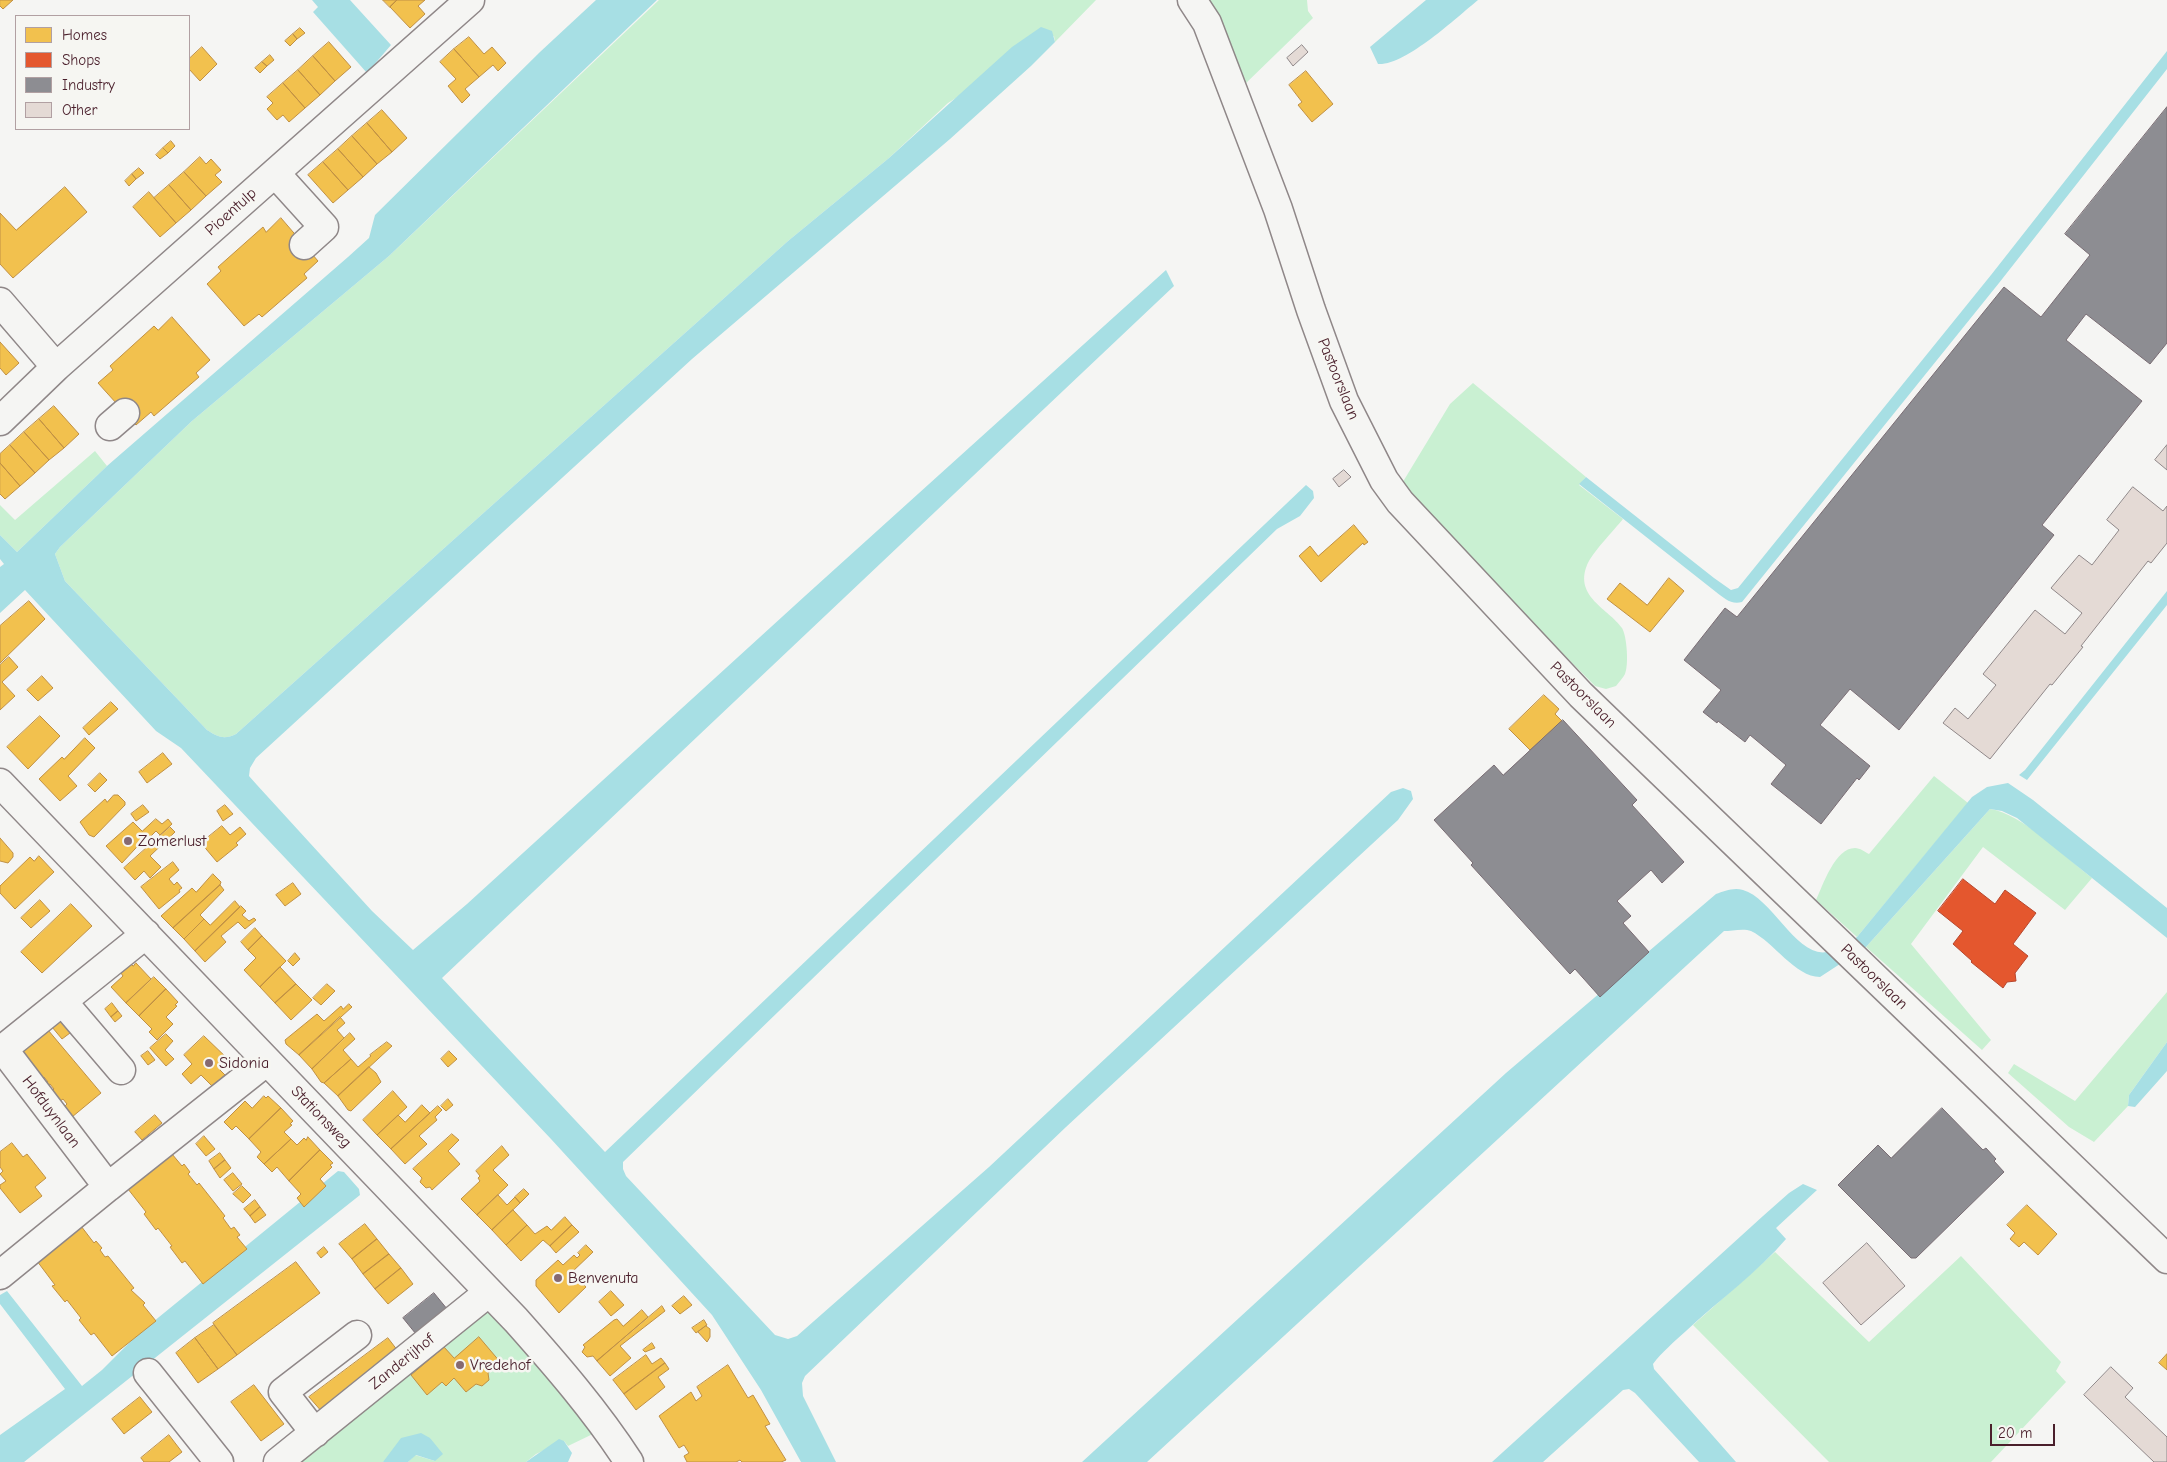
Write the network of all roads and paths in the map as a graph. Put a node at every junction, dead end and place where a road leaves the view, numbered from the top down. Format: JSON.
{"nodes":[{"id":1,"x":470,"y":0,"type":"edge"},
{"id":2,"x":1192,"y":0,"type":"edge"},
{"id":3,"x":275,"y":173,"type":"junction"},
{"id":4,"x":304,"y":245,"type":"dead end"},
{"id":5,"x":0,"y":302,"type":"edge"},
{"id":6,"x":56,"y":368,"type":"junction"},
{"id":7,"x":0,"y":421,"type":"edge"},
{"id":8,"x":0,"y":783,"type":"edge"},
{"id":9,"x":146,"y":934,"type":"junction"},
{"id":10,"x":63,"y":1002,"type":"junction"},
{"id":11,"x":268,"y":1061,"type":"junction"},
{"id":12,"x":121,"y":1070,"type":"dead end"},
{"id":13,"x":100,"y":1199,"type":"junction"},
{"id":14,"x":2167,"y":1259,"type":"edge"},
{"id":15,"x":0,"y":1275,"type":"edge"},
{"id":16,"x":489,"y":1292,"type":"junction"},
{"id":17,"x":357,"y":1335,"type":"dead end"},
{"id":18,"x":148,"y":1372,"type":"dead end"},
{"id":19,"x":315,"y":1433,"type":"junction"},
{"id":20,"x":219,"y":1462,"type":"edge"},
{"id":21,"x":278,"y":1462,"type":"edge"},
{"id":22,"x":629,"y":1462,"type":"edge"}],
"edges":[{"from":1,"to":3,"type":"street","name":"Pioentulp"},
{"from":2,"to":14,"type":"street","name":"Pastoorslaan"},
{"from":3,"to":4,"type":"street"},
{"from":3,"to":6,"type":"street","name":"Pioentulp"},
{"from":5,"to":6,"type":"street"},
{"from":6,"to":7,"type":"street","name":"Pioentulp"},
{"from":8,"to":9,"type":"street","name":"Stationsweg"},
{"from":9,"to":10,"type":"street","name":"Hofduynlaan"},
{"from":9,"to":11,"type":"street","name":"Stationsweg"},
{"from":10,"to":12,"type":"street"},
{"from":10,"to":13,"type":"street","name":"Hofduynlaan"},
{"from":11,"to":13,"type":"street"},
{"from":11,"to":16,"type":"street","name":"Stationsweg"},
{"from":13,"to":15,"type":"street"},
{"from":16,"to":19,"type":"street","name":"Zanderijhof"},
{"from":16,"to":22,"type":"street","name":"Stationsweg"},
{"from":17,"to":19,"type":"street"},
{"from":18,"to":20,"type":"street"},
{"from":19,"to":21,"type":"street","name":"Zanderijhof"}]}
